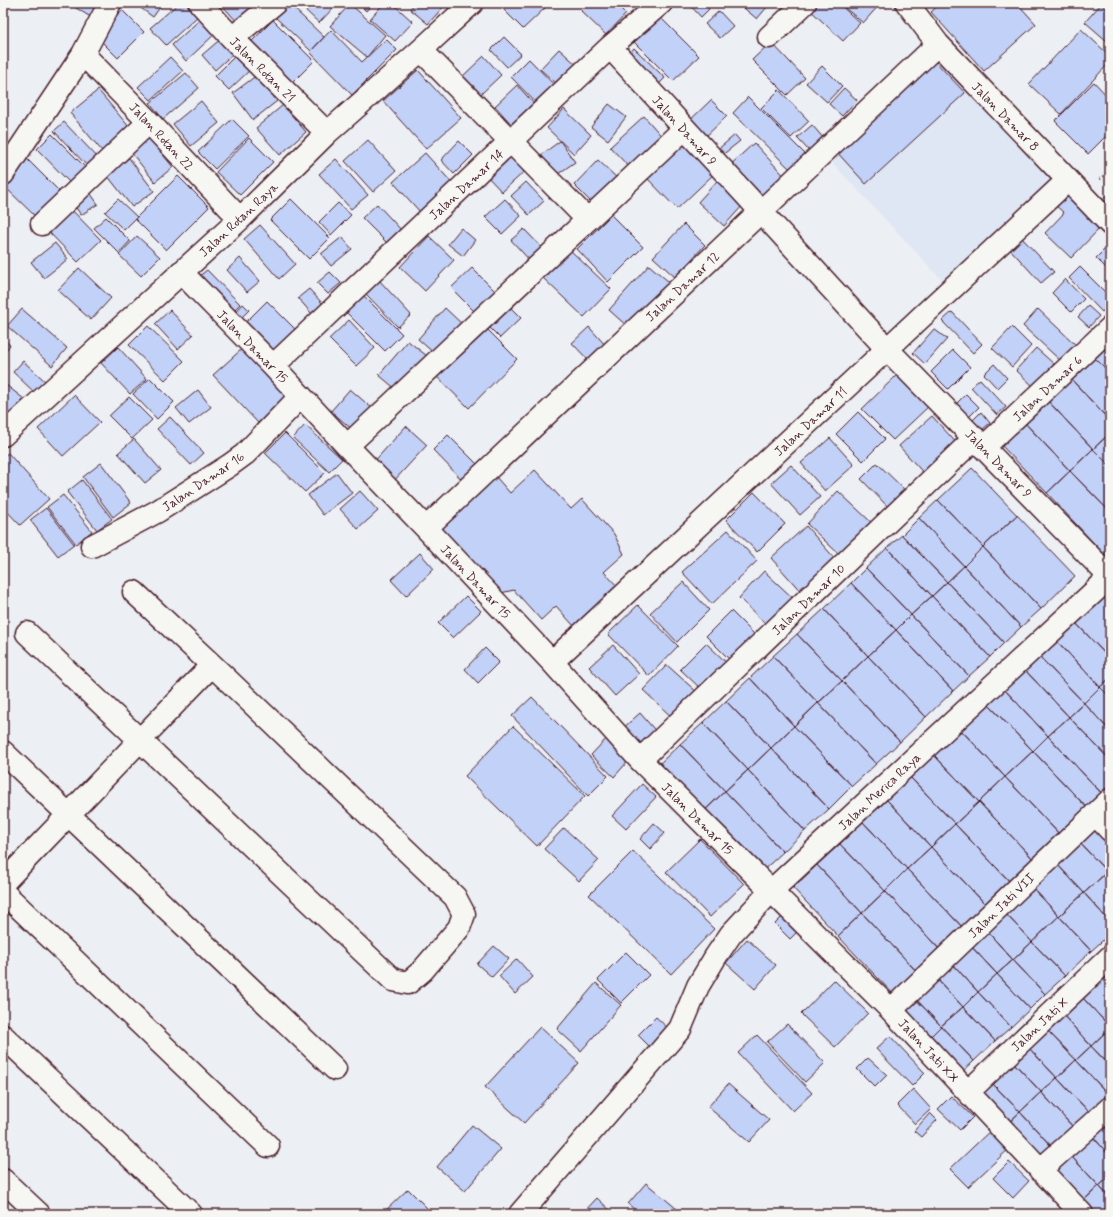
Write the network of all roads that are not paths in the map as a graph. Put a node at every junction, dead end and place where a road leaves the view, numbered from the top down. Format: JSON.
{"nodes":[{"id":1,"x":110,"y":3,"type":"edge"},
{"id":2,"x":200,"y":3,"type":"edge"},
{"id":3,"x":275,"y":3,"type":"edge"},
{"id":4,"x":472,"y":3,"type":"edge"},
{"id":5,"x":660,"y":3,"type":"edge"},
{"id":6,"x":805,"y":3,"type":"edge"},
{"id":7,"x":906,"y":3,"type":"edge"},
{"id":8,"x":769,"y":37,"type":"dead end"},
{"id":9,"x":232,"y":38,"type":"junction"},
{"id":10,"x":938,"y":44,"type":"junction"},
{"id":11,"x":610,"y":47,"type":"junction"},
{"id":12,"x":421,"y":50,"type":"junction"},
{"id":13,"x":83,"y":54,"type":"junction"},
{"id":14,"x":149,"y":122,"type":"junction"},
{"id":15,"x":684,"y":129,"type":"junction"},
{"id":16,"x":327,"y":133,"type":"junction"},
{"id":17,"x":511,"y":141,"type":"junction"},
{"id":18,"x":3,"y":174,"type":"edge"},
{"id":19,"x":1068,"y":180,"type":"junction"},
{"id":20,"x":760,"y":212,"type":"junction"},
{"id":21,"x":240,"y":219,"type":"junction"},
{"id":22,"x":587,"y":219,"type":"junction"},
{"id":23,"x":42,"y":224,"type":"dead end"},
{"id":24,"x":1110,"y":224,"type":"edge"},
{"id":25,"x":181,"y":272,"type":"junction"},
{"id":26,"x":1110,"y":328,"type":"edge"},
{"id":27,"x":887,"y":349,"type":"junction"},
{"id":28,"x":273,"y":366,"type":"junction"},
{"id":29,"x":301,"y":396,"type":"junction"},
{"id":30,"x":3,"y":435,"type":"edge"},
{"id":31,"x":979,"y":443,"type":"junction"},
{"id":32,"x":347,"y":446,"type":"junction"},
{"id":33,"x":426,"y":528,"type":"junction"},
{"id":34,"x":92,"y":546,"type":"dead end"},
{"id":35,"x":1110,"y":577,"type":"edge"},
{"id":36,"x":134,"y":592,"type":"dead end"},
{"id":37,"x":27,"y":633,"type":"dead end"},
{"id":38,"x":552,"y":662,"type":"junction"},
{"id":39,"x":212,"y":665,"type":"junction"},
{"id":40,"x":139,"y":740,"type":"junction"},
{"id":41,"x":3,"y":752,"type":"edge"},
{"id":42,"x":640,"y":760,"type":"junction"},
{"id":43,"x":1103,"y":807,"type":"edge"},
{"id":44,"x":70,"y":815,"type":"junction"},
{"id":45,"x":1110,"y":830,"type":"edge"},
{"id":46,"x":3,"y":883,"type":"edge"},
{"id":47,"x":771,"y":891,"type":"junction"},
{"id":48,"x":3,"y":892,"type":"edge"},
{"id":49,"x":1110,"y":957,"type":"edge"},
{"id":50,"x":891,"y":1010,"type":"junction"},
{"id":51,"x":3,"y":1036,"type":"edge"},
{"id":52,"x":335,"y":1069,"type":"dead end"},
{"id":53,"x":968,"y":1092,"type":"junction"},
{"id":54,"x":1110,"y":1108,"type":"edge"},
{"id":55,"x":268,"y":1146,"type":"dead end"},
{"id":56,"x":1040,"y":1170,"type":"junction"},
{"id":57,"x":3,"y":1180,"type":"edge"},
{"id":58,"x":39,"y":1214,"type":"edge"},
{"id":59,"x":191,"y":1214,"type":"edge"},
{"id":60,"x":520,"y":1214,"type":"edge"},
{"id":61,"x":1082,"y":1214,"type":"edge"}],
"edges":[{"from":1,"to":13,"type":"street"},
{"from":2,"to":9,"type":"street","name":"Jalan Rotan 21"},
{"from":3,"to":9,"type":"street"},
{"from":4,"to":12,"type":"street","name":"Jalan Rotan Raya"},
{"from":5,"to":11,"type":"street","name":"Jalan Damar 14"},
{"from":6,"to":8,"type":"street"},
{"from":7,"to":10,"type":"street","name":"Jalan Damar 8"},
{"from":9,"to":16,"type":"street","name":"Jalan Rotan 21"},
{"from":10,"to":19,"type":"street","name":"Jalan Damar 8"},
{"from":10,"to":20,"type":"street","name":"Jalan Damar 12"},
{"from":11,"to":15,"type":"street","name":"Jalan Damar 9"},
{"from":11,"to":17,"type":"street","name":"Jalan Damar 14"},
{"from":12,"to":16,"type":"street","name":"Jalan Rotan Raya"},
{"from":12,"to":17,"type":"street"},
{"from":13,"to":14,"type":"street","name":"Jalan Rotan 22"},
{"from":13,"to":18,"type":"street"},
{"from":14,"to":21,"type":"street","name":"Jalan Rotan 22"},
{"from":14,"to":23,"type":"street"},
{"from":15,"to":20,"type":"street","name":"Jalan Damar 9"},
{"from":15,"to":22,"type":"street"},
{"from":16,"to":21,"type":"street","name":"Jalan Rotan Raya"},
{"from":17,"to":22,"type":"street"},
{"from":17,"to":28,"type":"street","name":"Jalan Damar 14"},
{"from":19,"to":24,"type":"street","name":"Jalan Damar 8"},
{"from":19,"to":27,"type":"street","name":"Jalan Damar 11"},
{"from":20,"to":27,"type":"street","name":"Jalan Damar 9"},
{"from":20,"to":33,"type":"street","name":"Jalan Damar 12"},
{"from":21,"to":25,"type":"street","name":"Jalan Rotan Raya"},
{"from":22,"to":32,"type":"street"},
{"from":25,"to":28,"type":"street","name":"Jalan Damar 15"},
{"from":25,"to":30,"type":"street","name":"Jalan Rotan Raya"},
{"from":26,"to":31,"type":"street","name":"Jalan Damar 6"},
{"from":27,"to":31,"type":"street","name":"Jalan Damar 9"},
{"from":27,"to":38,"type":"street","name":"Jalan Damar 11"},
{"from":28,"to":29,"type":"street","name":"Jalan Damar 15"},
{"from":29,"to":32,"type":"street","name":"Jalan Damar 15"},
{"from":29,"to":34,"type":"street","name":"Jalan Damar 16"},
{"from":31,"to":35,"type":"street","name":"Jalan Damar 9"},
{"from":31,"to":42,"type":"street","name":"Jalan Damar 10"},
{"from":32,"to":33,"type":"street","name":"Jalan Damar 15"},
{"from":33,"to":38,"type":"street","name":"Jalan Damar 15"},
{"from":35,"to":47,"type":"street","name":"Jalan Merica Raya"},
{"from":36,"to":39,"type":"street"},
{"from":37,"to":40,"type":"street"},
{"from":38,"to":42,"type":"street","name":"Jalan Damar 15"},
{"from":39,"to":40,"type":"street"},
{"from":39,"to":40,"type":"street"},
{"from":40,"to":44,"type":"street"},
{"from":41,"to":44,"type":"street"},
{"from":42,"to":47,"type":"street","name":"Jalan Damar 15"},
{"from":43,"to":45,"type":"street"},
{"from":43,"to":50,"type":"street","name":"Jalan Jati VII"},
{"from":44,"to":46,"type":"street"},
{"from":44,"to":52,"type":"street"},
{"from":47,"to":50,"type":"street","name":"Jalan Jati XX"},
{"from":47,"to":60,"type":"street","name":"Jalan Merica Raya"},
{"from":48,"to":55,"type":"street"},
{"from":49,"to":53,"type":"street","name":"Jalan Jati X"},
{"from":50,"to":53,"type":"street","name":"Jalan Jati XX"},
{"from":51,"to":59,"type":"street"},
{"from":53,"to":56,"type":"street","name":"Jalan Jati XX"},
{"from":54,"to":56,"type":"street"},
{"from":56,"to":61,"type":"street","name":"Jalan Jati XX"},
{"from":57,"to":58,"type":"street"}]}
